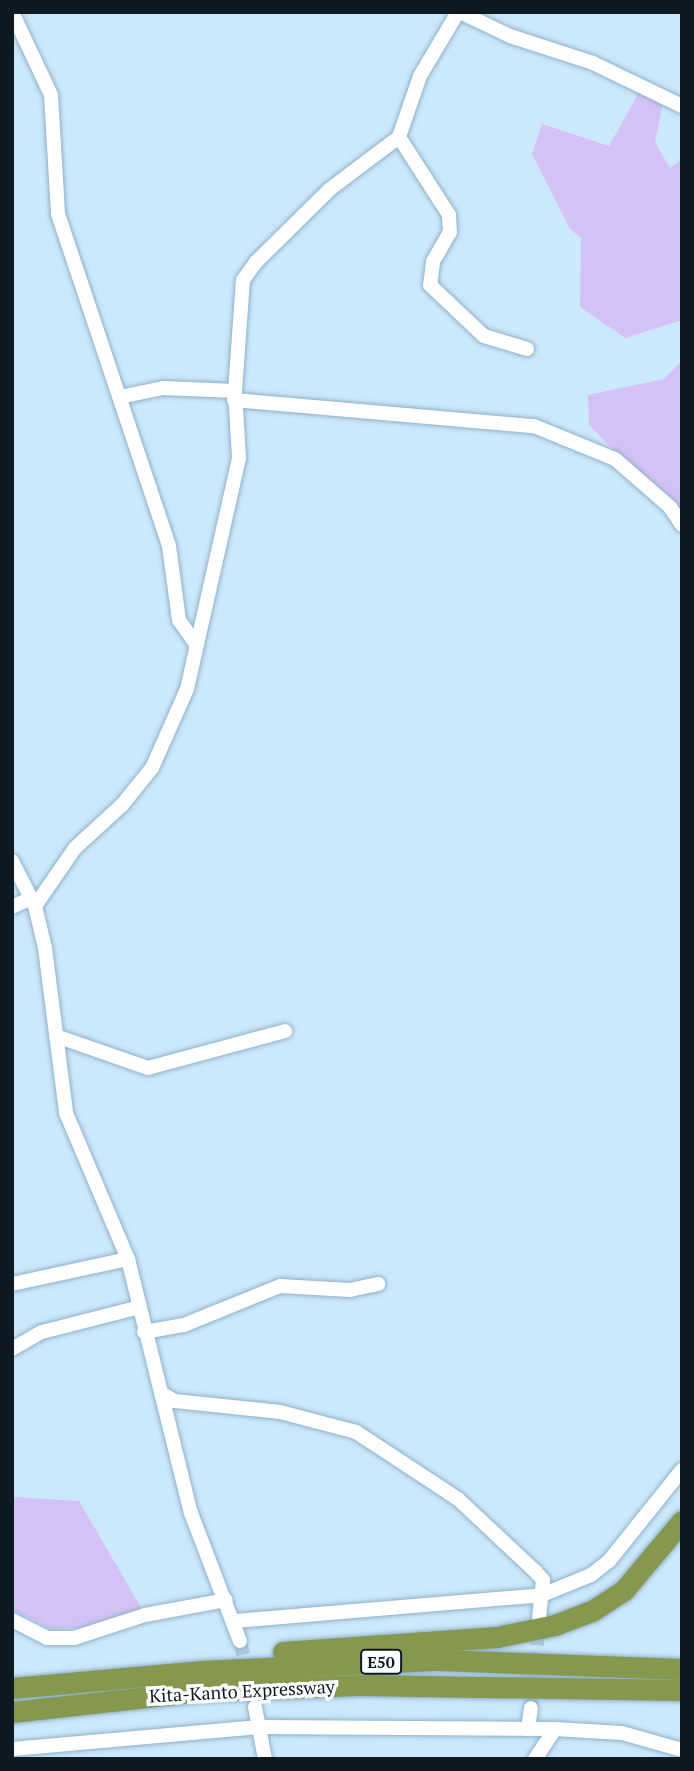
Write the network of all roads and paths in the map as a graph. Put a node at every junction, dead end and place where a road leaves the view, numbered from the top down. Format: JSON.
{"nodes":[{"id":1,"x":12,"y":12,"type":"edge"},
{"id":2,"x":459,"y":12,"type":"edge"},
{"id":3,"x":682,"y":106,"type":"edge"},
{"id":4,"x":399,"y":136,"type":"junction"},
{"id":5,"x":527,"y":349,"type":"dead end"},
{"id":6,"x":234,"y":396,"type":"junction"},
{"id":7,"x":120,"y":397,"type":"junction"},
{"id":8,"x":682,"y":525,"type":"edge"},
{"id":9,"x":196,"y":644,"type":"junction"},
{"id":10,"x":12,"y":861,"type":"edge"},
{"id":11,"x":33,"y":902,"type":"junction"},
{"id":12,"x":12,"y":907,"type":"edge"},
{"id":13,"x":285,"y":1031,"type":"dead end"},
{"id":14,"x":56,"y":1036,"type":"junction"},
{"id":15,"x":128,"y":1259,"type":"junction"},
{"id":16,"x":12,"y":1284,"type":"edge"},
{"id":17,"x":377,"y":1284,"type":"dead end"},
{"id":18,"x":139,"y":1307,"type":"junction"},
{"id":19,"x":144,"y":1332,"type":"junction"},
{"id":20,"x":12,"y":1349,"type":"edge"},
{"id":21,"x":161,"y":1393,"type":"junction"},
{"id":22,"x":682,"y":1470,"type":"edge"},
{"id":23,"x":682,"y":1521,"type":"edge"},
{"id":24,"x":541,"y":1595,"type":"junction"},
{"id":25,"x":226,"y":1600,"type":"junction"},
{"id":26,"x":539,"y":1616,"type":"tunnel mouth"},
{"id":27,"x":12,"y":1620,"type":"edge"},
{"id":28,"x":235,"y":1620,"type":"junction"},
{"id":29,"x":240,"y":1641,"type":"tunnel mouth"},
{"id":30,"x":682,"y":1669,"type":"edge"},
{"id":31,"x":80,"y":1682,"type":"junction"},
{"id":32,"x":359,"y":1685,"type":"junction"},
{"id":33,"x":14,"y":1688,"type":"edge"},
{"id":34,"x":682,"y":1690,"type":"edge"},
{"id":35,"x":682,"y":1705,"type":"edge"},
{"id":36,"x":255,"y":1706,"type":"dead end"},
{"id":37,"x":531,"y":1708,"type":"tunnel mouth"},
{"id":38,"x":17,"y":1711,"type":"edge"},
{"id":39,"x":259,"y":1727,"type":"junction"},
{"id":40,"x":528,"y":1729,"type":"junction"},
{"id":41,"x":555,"y":1729,"type":"junction"},
{"id":42,"x":12,"y":1749,"type":"edge"},
{"id":43,"x":682,"y":1750,"type":"edge"},
{"id":44,"x":265,"y":1759,"type":"edge"},
{"id":45,"x":535,"y":1759,"type":"edge"}],
"edges":[{"from":1,"to":7,"type":"street"},
{"from":2,"to":3,"type":"street"},
{"from":2,"to":4,"type":"street"},
{"from":4,"to":5,"type":"street"},
{"from":4,"to":6,"type":"street"},
{"from":6,"to":7,"type":"street"},
{"from":6,"to":8,"type":"street"},
{"from":6,"to":9,"type":"street"},
{"from":7,"to":9,"type":"street"},
{"from":9,"to":11,"type":"street"},
{"from":10,"to":11,"type":"street"},
{"from":11,"to":12,"type":"street"},
{"from":11,"to":14,"type":"street"},
{"from":13,"to":14,"type":"street"},
{"from":14,"to":15,"type":"street"},
{"from":15,"to":16,"type":"street"},
{"from":15,"to":18,"type":"street"},
{"from":17,"to":19,"type":"street"},
{"from":18,"to":19,"type":"street"},
{"from":18,"to":20,"type":"street"},
{"from":19,"to":21,"type":"street"},
{"from":21,"to":24,"type":"street"},
{"from":21,"to":25,"type":"street"},
{"from":22,"to":24,"type":"street"},
{"from":23,"to":31,"type":"highway"},
{"from":24,"to":26,"type":"street"},
{"from":24,"to":28,"type":"street"},
{"from":25,"to":27,"type":"street"},
{"from":25,"to":28,"type":"street"},
{"from":28,"to":29,"type":"street"},
{"from":30,"to":31,"type":"highway","name":"Kita-Kanto Expressway","number":"E50"},
{"from":31,"to":33,"type":"highway","name":"Kita-Kanto Expressway","number":"E50"},
{"from":32,"to":34,"type":"highway","name":"Kita-Kanto Expressway","number":"E50"},
{"from":32,"to":35,"type":"highway"},
{"from":32,"to":38,"type":"highway","name":"Kita-Kanto Expressway","number":"E50"},
{"from":36,"to":39,"type":"street"},
{"from":37,"to":40,"type":"street"},
{"from":39,"to":40,"type":"street"},
{"from":39,"to":42,"type":"street"},
{"from":39,"to":44,"type":"street"},
{"from":40,"to":41,"type":"street"},
{"from":41,"to":43,"type":"street"},
{"from":41,"to":45,"type":"street"}]}
